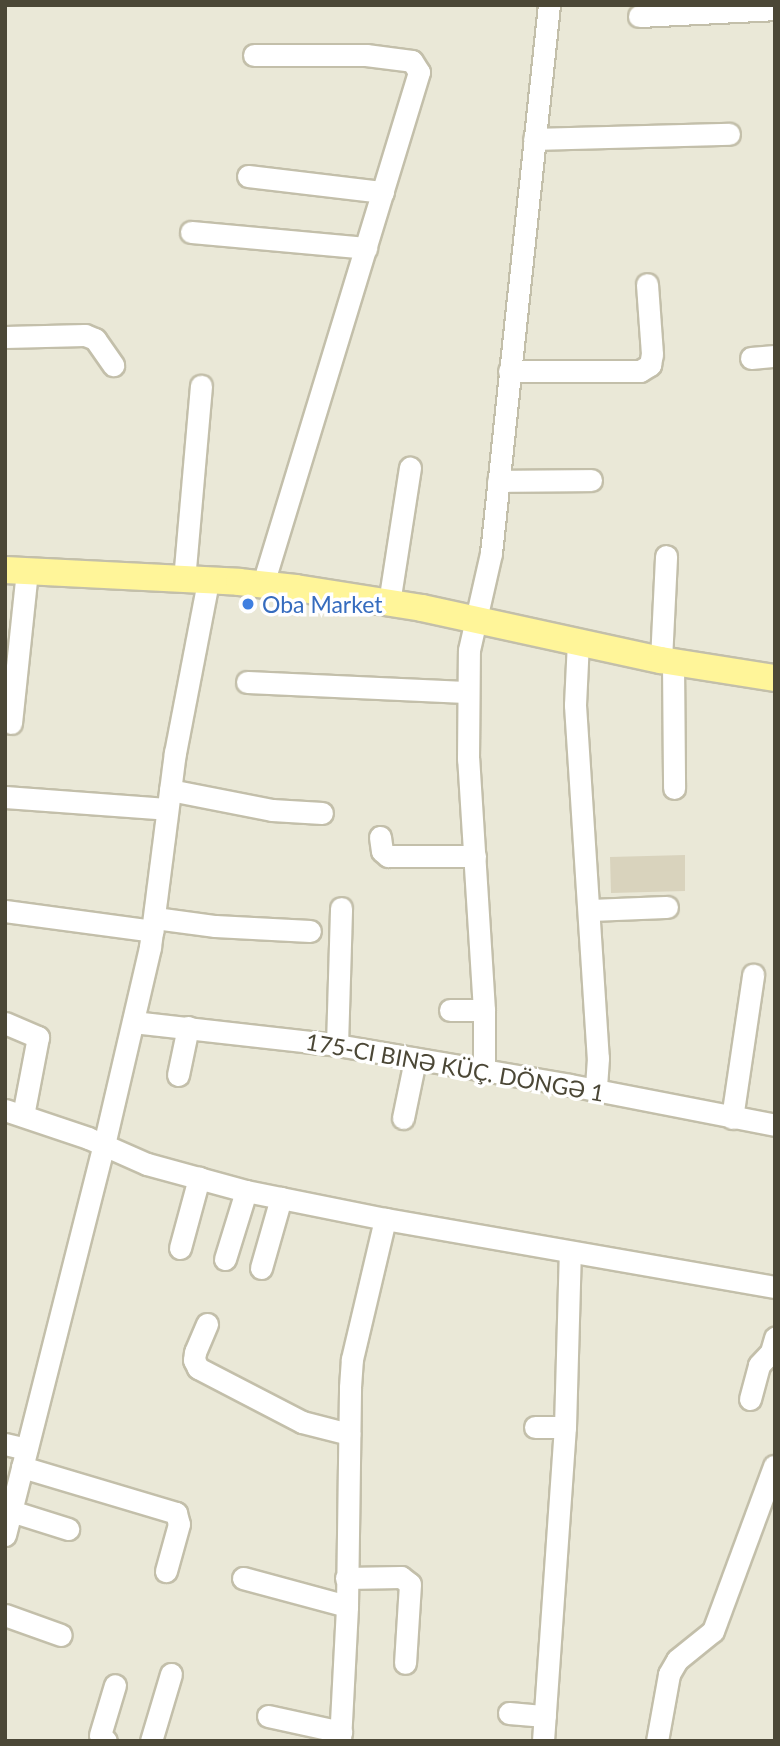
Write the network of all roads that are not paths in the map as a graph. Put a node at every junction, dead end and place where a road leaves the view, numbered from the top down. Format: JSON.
{"nodes":[{"id":1,"x":549,"y":5,"type":"edge"},
{"id":2,"x":775,"y":9,"type":"edge"},
{"id":3,"x":639,"y":16,"type":"dead end"},
{"id":4,"x":254,"y":55,"type":"dead end"},
{"id":5,"x":729,"y":134,"type":"dead end"},
{"id":6,"x":534,"y":139,"type":"junction"},
{"id":7,"x":248,"y":176,"type":"dead end"},
{"id":8,"x":383,"y":192,"type":"junction"},
{"id":9,"x":191,"y":232,"type":"dead end"},
{"id":10,"x":366,"y":248,"type":"junction"},
{"id":11,"x":647,"y":284,"type":"dead end"},
{"id":12,"x":5,"y":337,"type":"edge"},
{"id":13,"x":775,"y":356,"type":"edge"},
{"id":14,"x":751,"y":358,"type":"dead end"},
{"id":15,"x":113,"y":365,"type":"dead end"},
{"id":16,"x":509,"y":370,"type":"junction"},
{"id":17,"x":201,"y":386,"type":"dead end"},
{"id":18,"x":410,"y":468,"type":"dead end"},
{"id":19,"x":498,"y":481,"type":"junction"},
{"id":20,"x":591,"y":481,"type":"dead end"},
{"id":21,"x":666,"y":556,"type":"dead end"},
{"id":22,"x":16,"y":570,"type":"edge"},
{"id":23,"x":196,"y":580,"type":"junction"},
{"id":24,"x":263,"y":584,"type":"junction"},
{"id":25,"x":389,"y":603,"type":"junction"},
{"id":26,"x":475,"y":619,"type":"junction"},
{"id":27,"x":578,"y":641,"type":"junction"},
{"id":28,"x":667,"y":661,"type":"junction"},
{"id":29,"x":775,"y":678,"type":"edge"},
{"id":30,"x":247,"y":682,"type":"dead end"},
{"id":31,"x":466,"y":692,"type":"junction"},
{"id":32,"x":11,"y":723,"type":"dead end"},
{"id":33,"x":674,"y":788,"type":"dead end"},
{"id":34,"x":5,"y":797,"type":"edge"},
{"id":35,"x":168,"y":800,"type":"junction"},
{"id":36,"x":322,"y":813,"type":"dead end"},
{"id":37,"x":380,"y":837,"type":"dead end"},
{"id":38,"x":475,"y":856,"type":"junction"},
{"id":39,"x":667,"y":907,"type":"dead end"},
{"id":40,"x":341,"y":908,"type":"dead end"},
{"id":41,"x":589,"y":909,"type":"junction"},
{"id":42,"x":5,"y":911,"type":"edge"},
{"id":43,"x":154,"y":924,"type":"junction"},
{"id":44,"x":310,"y":931,"type":"dead end"},
{"id":45,"x":753,"y":975,"type":"dead end"},
{"id":46,"x":450,"y":1010,"type":"dead end"},
{"id":47,"x":484,"y":1010,"type":"junction"},
{"id":48,"x":134,"y":1022,"type":"junction"},
{"id":49,"x":5,"y":1023,"type":"edge"},
{"id":50,"x":188,"y":1027,"type":"junction"},
{"id":51,"x":337,"y":1045,"type":"junction"},
{"id":52,"x":415,"y":1060,"type":"junction"},
{"id":53,"x":484,"y":1072,"type":"junction"},
{"id":54,"x":178,"y":1074,"type":"dead end"},
{"id":55,"x":596,"y":1090,"type":"junction"},
{"id":56,"x":14,"y":1113,"type":"edge"},
{"id":57,"x":403,"y":1118,"type":"dead end"},
{"id":58,"x":732,"y":1118,"type":"junction"},
{"id":59,"x":775,"y":1125,"type":"edge"},
{"id":60,"x":104,"y":1145,"type":"junction"},
{"id":61,"x":199,"y":1178,"type":"junction"},
{"id":62,"x":246,"y":1191,"type":"junction"},
{"id":63,"x":281,"y":1198,"type":"junction"},
{"id":64,"x":385,"y":1219,"type":"junction"},
{"id":65,"x":180,"y":1248,"type":"dead end"},
{"id":66,"x":570,"y":1252,"type":"junction"},
{"id":67,"x":225,"y":1259,"type":"dead end"},
{"id":68,"x":261,"y":1269,"type":"dead end"},
{"id":69,"x":775,"y":1287,"type":"edge"},
{"id":70,"x":206,"y":1324,"type":"dead end"},
{"id":71,"x":775,"y":1338,"type":"edge"},
{"id":72,"x":750,"y":1399,"type":"dead end"},
{"id":73,"x":535,"y":1427,"type":"dead end"},
{"id":74,"x":565,"y":1427,"type":"junction"},
{"id":75,"x":349,"y":1434,"type":"junction"},
{"id":76,"x":18,"y":1454,"type":"edge"},
{"id":77,"x":774,"y":1466,"type":"edge"},
{"id":78,"x":11,"y":1511,"type":"junction"},
{"id":79,"x":68,"y":1529,"type":"dead end"},
{"id":80,"x":5,"y":1535,"type":"edge"},
{"id":81,"x":166,"y":1571,"type":"dead end"},
{"id":82,"x":243,"y":1578,"type":"dead end"},
{"id":83,"x":346,"y":1578,"type":"junction"},
{"id":84,"x":347,"y":1606,"type":"junction"},
{"id":85,"x":5,"y":1615,"type":"edge"},
{"id":86,"x":61,"y":1635,"type":"dead end"},
{"id":87,"x":405,"y":1663,"type":"dead end"},
{"id":88,"x":171,"y":1674,"type":"dead end"},
{"id":89,"x":115,"y":1685,"type":"dead end"},
{"id":90,"x":509,"y":1713,"type":"dead end"},
{"id":91,"x":268,"y":1716,"type":"dead end"},
{"id":92,"x":545,"y":1716,"type":"junction"},
{"id":93,"x":341,"y":1737,"type":"edge"},
{"id":94,"x":106,"y":1741,"type":"edge"},
{"id":95,"x":151,"y":1741,"type":"edge"},
{"id":96,"x":543,"y":1741,"type":"edge"},
{"id":97,"x":656,"y":1741,"type":"edge"}],
"edges":[{"from":1,"to":6,"type":"street"},
{"from":2,"to":3,"type":"street"},
{"from":4,"to":8,"type":"street"},
{"from":5,"to":6,"type":"street"},
{"from":6,"to":16,"type":"street"},
{"from":7,"to":8,"type":"street"},
{"from":8,"to":10,"type":"street"},
{"from":9,"to":10,"type":"street"},
{"from":10,"to":24,"type":"street"},
{"from":11,"to":16,"type":"street"},
{"from":12,"to":15,"type":"street"},
{"from":13,"to":14,"type":"street"},
{"from":16,"to":19,"type":"street"},
{"from":17,"to":23,"type":"street"},
{"from":18,"to":25,"type":"street"},
{"from":19,"to":20,"type":"street"},
{"from":19,"to":26,"type":"street"},
{"from":21,"to":28,"type":"street"},
{"from":22,"to":23,"type":"main road"},
{"from":22,"to":32,"type":"street"},
{"from":23,"to":24,"type":"main road"},
{"from":23,"to":35,"type":"street"},
{"from":24,"to":25,"type":"main road"},
{"from":25,"to":26,"type":"main road"},
{"from":26,"to":27,"type":"main road"},
{"from":26,"to":31,"type":"street"},
{"from":27,"to":28,"type":"main road"},
{"from":27,"to":41,"type":"street"},
{"from":28,"to":29,"type":"main road"},
{"from":28,"to":33,"type":"street"},
{"from":30,"to":31,"type":"street"},
{"from":31,"to":38,"type":"street"},
{"from":34,"to":35,"type":"street"},
{"from":35,"to":36,"type":"street"},
{"from":35,"to":43,"type":"street"},
{"from":37,"to":38,"type":"street"},
{"from":38,"to":47,"type":"street"},
{"from":39,"to":41,"type":"street"},
{"from":40,"to":51,"type":"street"},
{"from":41,"to":55,"type":"street"},
{"from":42,"to":43,"type":"street"},
{"from":43,"to":44,"type":"street"},
{"from":43,"to":48,"type":"street"},
{"from":45,"to":58,"type":"street"},
{"from":46,"to":47,"type":"street"},
{"from":47,"to":53,"type":"street"},
{"from":48,"to":50,"type":"street"},
{"from":48,"to":60,"type":"street"},
{"from":49,"to":56,"type":"street"},
{"from":50,"to":51,"type":"street"},
{"from":50,"to":54,"type":"street"},
{"from":51,"to":52,"type":"street"},
{"from":52,"to":53,"type":"street"},
{"from":52,"to":57,"type":"street"},
{"from":53,"to":55,"type":"street"},
{"from":55,"to":58,"type":"street"},
{"from":56,"to":60,"type":"street"},
{"from":58,"to":59,"type":"street"},
{"from":60,"to":61,"type":"street"},
{"from":60,"to":76,"type":"street"},
{"from":61,"to":62,"type":"street"},
{"from":61,"to":65,"type":"street"},
{"from":62,"to":63,"type":"street"},
{"from":62,"to":67,"type":"street"},
{"from":63,"to":64,"type":"street"},
{"from":63,"to":68,"type":"street"},
{"from":64,"to":66,"type":"street"},
{"from":64,"to":75,"type":"street"},
{"from":66,"to":69,"type":"street"},
{"from":66,"to":74,"type":"street"},
{"from":70,"to":75,"type":"street"},
{"from":71,"to":72,"type":"street"},
{"from":73,"to":74,"type":"street"},
{"from":74,"to":92,"type":"street"},
{"from":75,"to":83,"type":"street"},
{"from":76,"to":78,"type":"street"},
{"from":76,"to":81,"type":"street"},
{"from":77,"to":97,"type":"street"},
{"from":78,"to":79,"type":"street"},
{"from":78,"to":80,"type":"street"},
{"from":82,"to":84,"type":"street"},
{"from":83,"to":84,"type":"street"},
{"from":83,"to":87,"type":"street"},
{"from":84,"to":93,"type":"street"},
{"from":85,"to":86,"type":"street"},
{"from":88,"to":95,"type":"street"},
{"from":89,"to":94,"type":"street"},
{"from":90,"to":92,"type":"street"},
{"from":91,"to":93,"type":"street"},
{"from":92,"to":96,"type":"street"}]}
